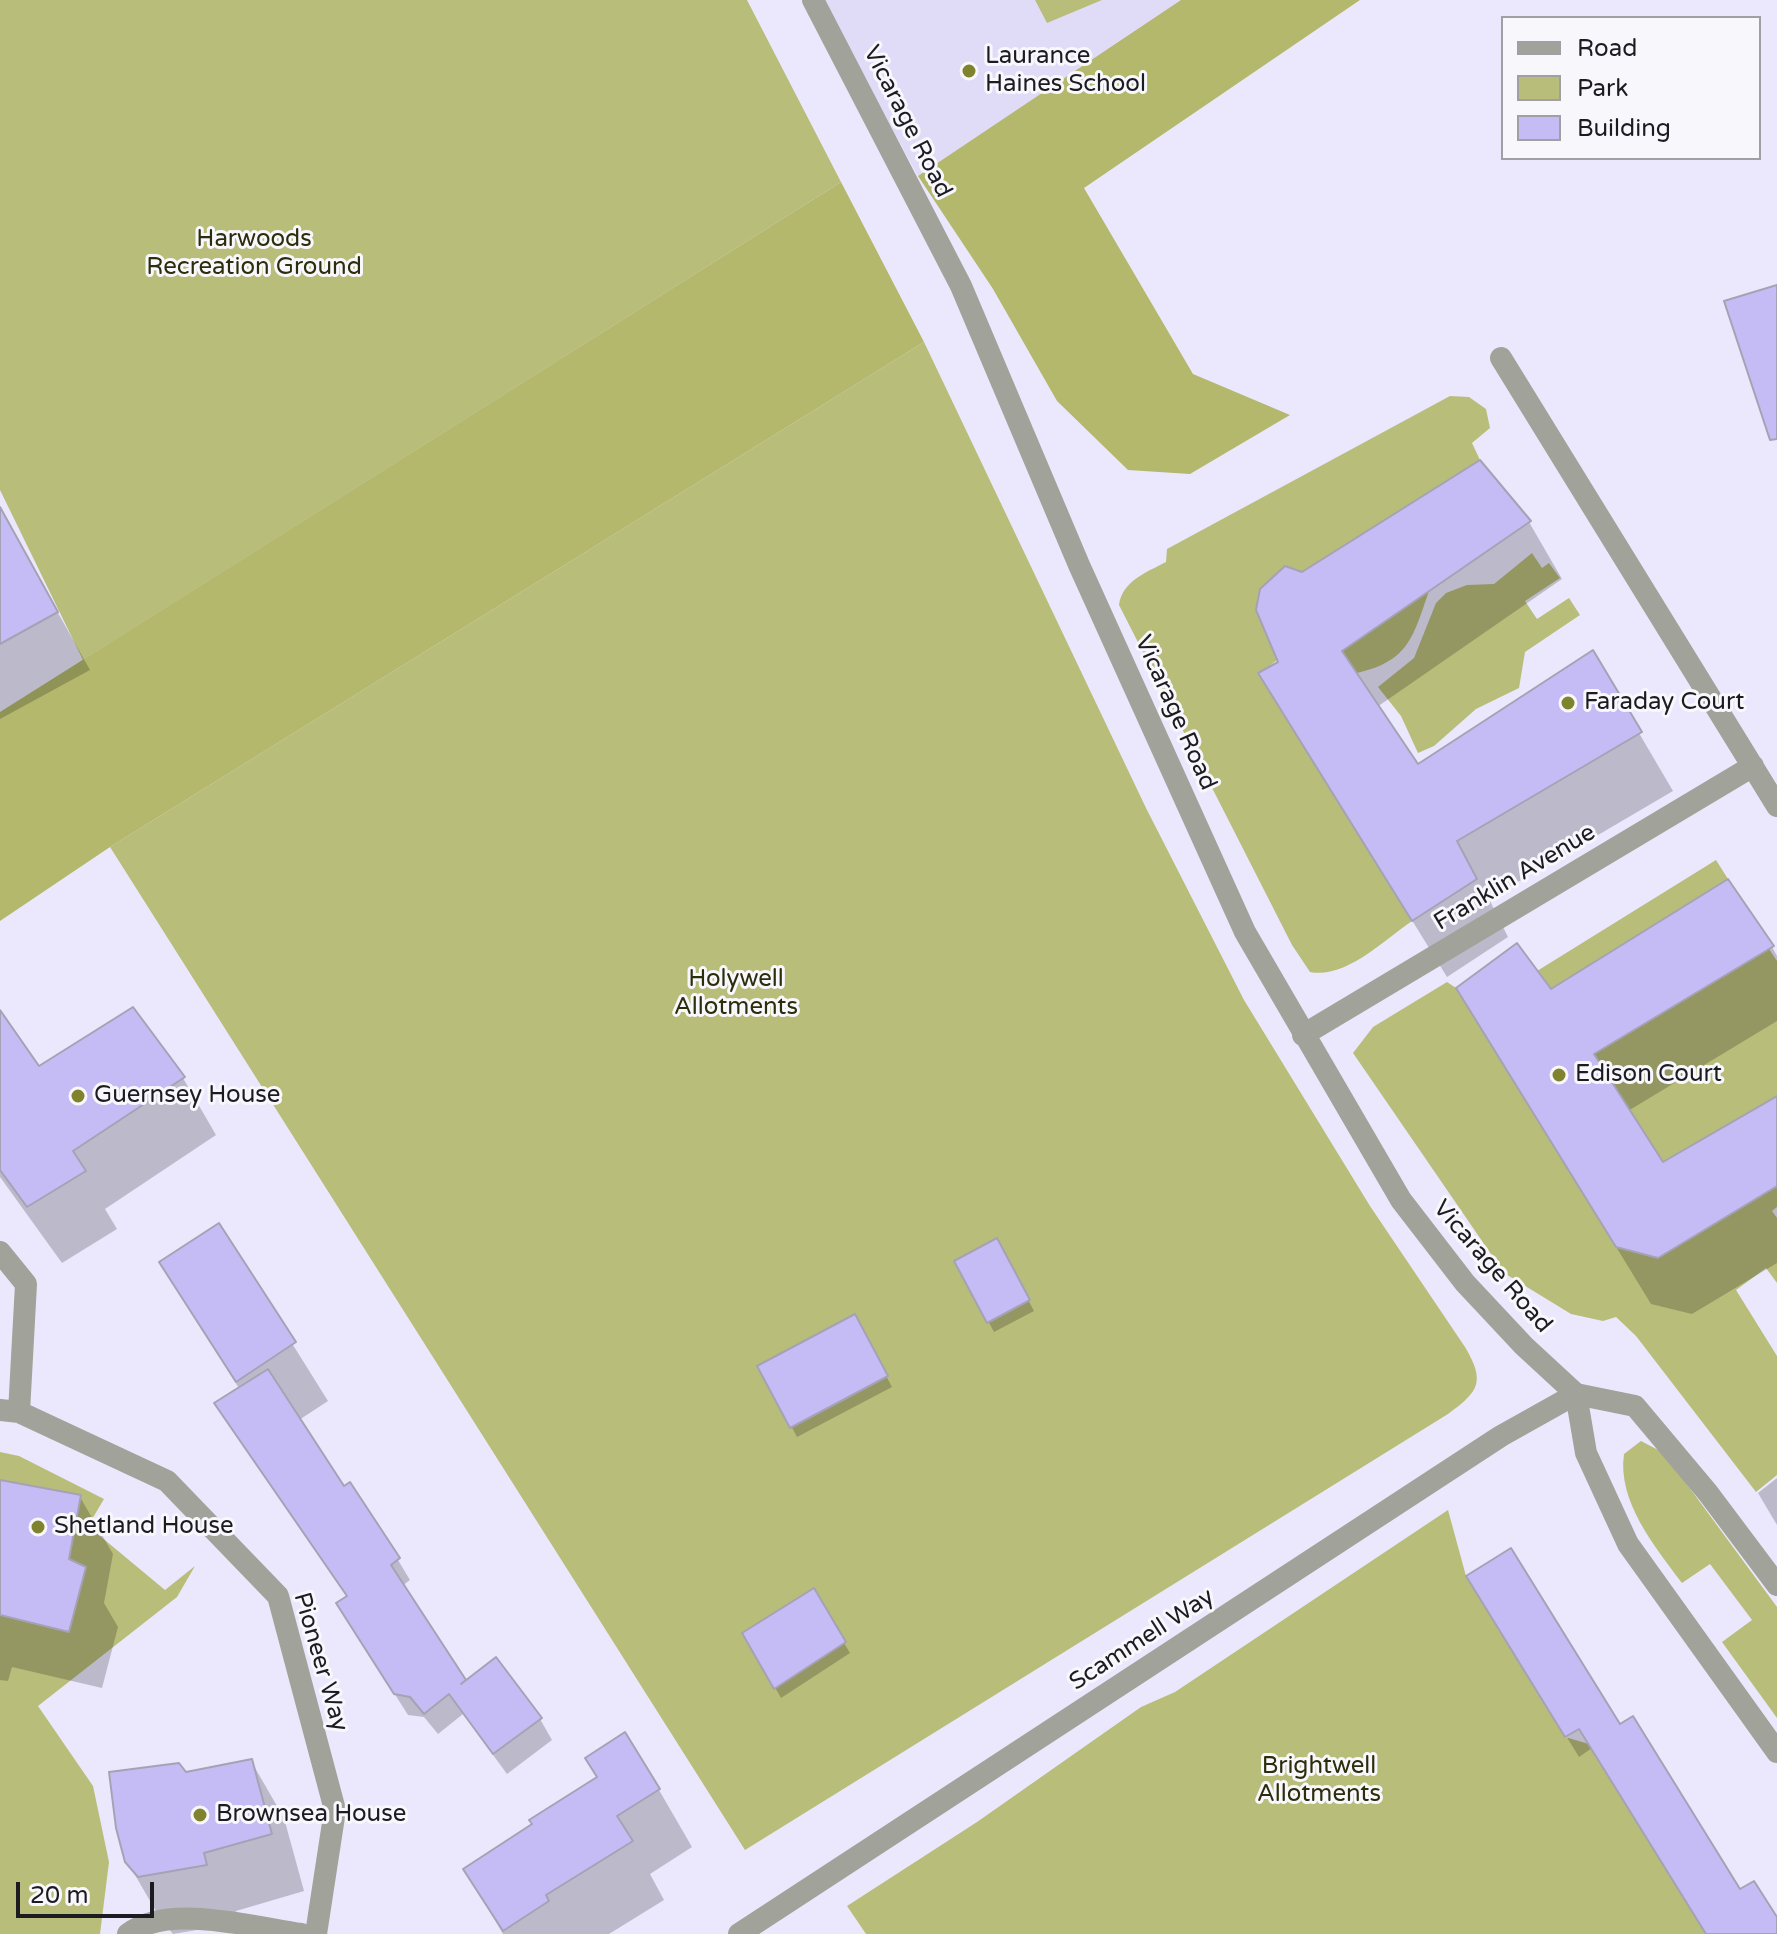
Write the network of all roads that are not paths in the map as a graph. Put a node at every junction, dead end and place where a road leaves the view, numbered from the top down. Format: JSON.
{"nodes":[{"id":1,"x":813,"y":0,"type":"edge"},
{"id":2,"x":1501,"y":358,"type":"dead end"},
{"id":3,"x":1753,"y":766,"type":"junction"},
{"id":4,"x":1777,"y":806,"type":"edge"},
{"id":5,"x":1303,"y":1035,"type":"junction"},
{"id":6,"x":0,"y":1252,"type":"edge"},
{"id":7,"x":1576,"y":1394,"type":"junction"},
{"id":8,"x":10,"y":1411,"type":"edge"},
{"id":9,"x":1777,"y":1585,"type":"edge"},
{"id":10,"x":1777,"y":1752,"type":"edge"},
{"id":11,"x":128,"y":1934,"type":"edge"},
{"id":12,"x":301,"y":1934,"type":"edge"},
{"id":13,"x":316,"y":1934,"type":"edge"},
{"id":14,"x":739,"y":1934,"type":"edge"}],
"edges":[{"from":1,"to":5,"type":"street","name":"Vicarage Road"},
{"from":2,"to":3,"type":"street"},
{"from":3,"to":4,"type":"street"},
{"from":3,"to":5,"type":"street","name":"Franklin Avenue"},
{"from":5,"to":7,"type":"street","name":"Vicarage Road"},
{"from":6,"to":8,"type":"street"},
{"from":7,"to":9,"type":"street"},
{"from":7,"to":10,"type":"street"},
{"from":7,"to":14,"type":"street","name":"Scammell Way"},
{"from":8,"to":13,"type":"street","name":"Pioneer Way"},
{"from":11,"to":12,"type":"street"}]}
